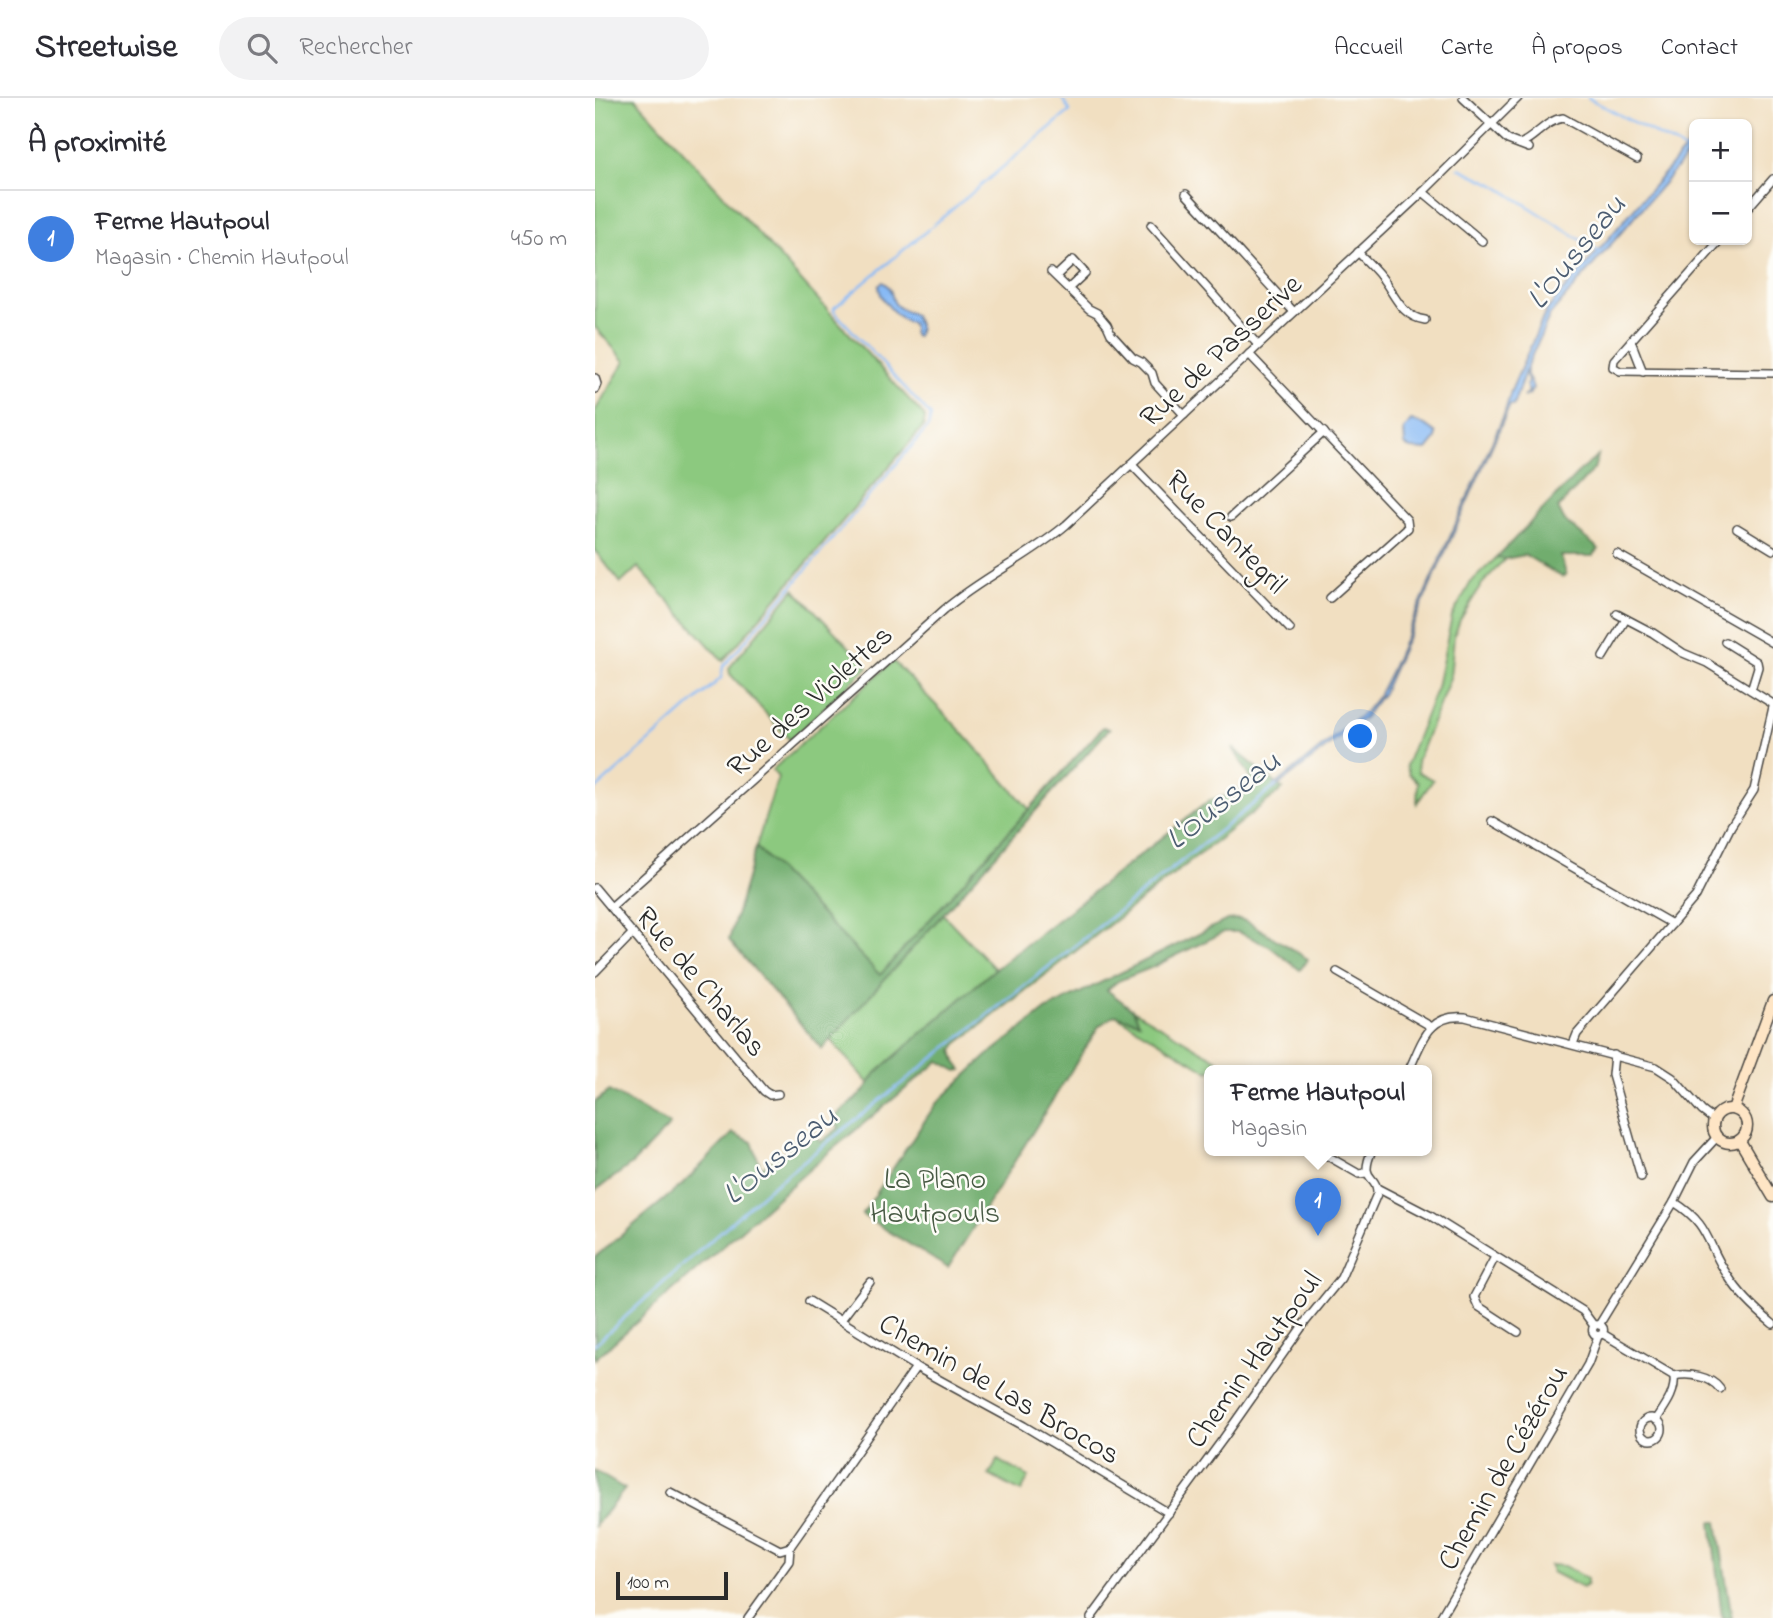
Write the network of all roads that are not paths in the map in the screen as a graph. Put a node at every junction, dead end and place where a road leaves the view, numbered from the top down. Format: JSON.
{"nodes":[{"id":1,"x":1463,"y":98,"type":"edge"},
{"id":2,"x":1518,"y":98,"type":"edge"},
{"id":3,"x":1490,"y":124,"type":"junction"},
{"id":4,"x":1520,"y":144,"type":"junction"},
{"id":5,"x":1529,"y":148,"type":"dead end"},
{"id":6,"x":1637,"y":159,"type":"dead end"},
{"id":7,"x":1773,"y":178,"type":"edge"},
{"id":8,"x":1423,"y":192,"type":"junction"},
{"id":9,"x":1186,"y":194,"type":"dead end"},
{"id":10,"x":1752,"y":203,"type":"edge"},
{"id":11,"x":1150,"y":226,"type":"dead end"},
{"id":12,"x":1482,"y":241,"type":"dead end"},
{"id":13,"x":1716,"y":245,"type":"edge"},
{"id":14,"x":1358,"y":252,"type":"junction"},
{"id":15,"x":1069,"y":288,"type":"junction"},
{"id":16,"x":1294,"y":312,"type":"junction"},
{"id":17,"x":1425,"y":320,"type":"dead end"},
{"id":18,"x":1632,"y":341,"type":"junction"},
{"id":19,"x":1258,"y":345,"type":"junction"},
{"id":20,"x":1249,"y":354,"type":"junction"},
{"id":21,"x":1643,"y":372,"type":"junction"},
{"id":22,"x":1773,"y":373,"type":"edge"},
{"id":23,"x":595,"y":378,"type":"edge"},
{"id":24,"x":595,"y":389,"type":"edge"},
{"id":25,"x":1184,"y":415,"type":"junction"},
{"id":26,"x":1324,"y":432,"type":"junction"},
{"id":27,"x":1132,"y":464,"type":"junction"},
{"id":28,"x":1231,"y":517,"type":"dead end"},
{"id":29,"x":1737,"y":528,"type":"dead end"},
{"id":30,"x":1048,"y":540,"type":"joint"},
{"id":31,"x":1773,"y":550,"type":"edge"},
{"id":32,"x":1617,"y":554,"type":"dead end"},
{"id":33,"x":1330,"y":598,"type":"dead end"},
{"id":34,"x":1617,"y":614,"type":"dead end"},
{"id":35,"x":1626,"y":619,"type":"junction"},
{"id":36,"x":1290,"y":629,"type":"dead end"},
{"id":37,"x":1725,"y":642,"type":"dead end"},
{"id":38,"x":1773,"y":643,"type":"edge"},
{"id":39,"x":1603,"y":657,"type":"dead end"},
{"id":40,"x":1751,"y":690,"type":"junction"},
{"id":41,"x":1773,"y":706,"type":"edge"},
{"id":42,"x":1492,"y":821,"type":"dead end"},
{"id":43,"x":595,"y":888,"type":"edge"},
{"id":44,"x":611,"y":907,"type":"junction"},
{"id":45,"x":1672,"y":924,"type":"junction"},
{"id":46,"x":632,"y":933,"type":"junction"},
{"id":47,"x":595,"y":972,"type":"edge"},
{"id":48,"x":1337,"y":972,"type":"dead end"},
{"id":49,"x":1773,"y":1001,"type":"edge"},
{"id":50,"x":1432,"y":1027,"type":"junction"},
{"id":51,"x":1573,"y":1044,"type":"junction"},
{"id":52,"x":1614,"y":1055,"type":"junction"},
{"id":53,"x":1412,"y":1065,"type":"edge"},
{"id":54,"x":778,"y":1094,"type":"dead end"},
{"id":55,"x":1733,"y":1110,"type":"junction"},
{"id":56,"x":1714,"y":1120,"type":"junction"},
{"id":57,"x":1717,"y":1137,"type":"junction"},
{"id":58,"x":1739,"y":1141,"type":"junction"},
{"id":59,"x":1328,"y":1156,"type":"edge"},
{"id":60,"x":1370,"y":1156,"type":"edge"},
{"id":61,"x":1366,"y":1173,"type":"junction"},
{"id":62,"x":1641,"y":1177,"type":"dead end"},
{"id":63,"x":1377,"y":1188,"type":"junction"},
{"id":64,"x":1773,"y":1197,"type":"edge"},
{"id":65,"x":1675,"y":1202,"type":"junction"},
{"id":66,"x":1495,"y":1257,"type":"junction"},
{"id":67,"x":870,"y":1282,"type":"dead end"},
{"id":68,"x":809,"y":1301,"type":"dead end"},
{"id":69,"x":841,"y":1321,"type":"junction"},
{"id":70,"x":1773,"y":1324,"type":"edge"},
{"id":71,"x":1597,"y":1326,"type":"junction"},
{"id":72,"x":1518,"y":1332,"type":"dead end"},
{"id":73,"x":1600,"y":1335,"type":"junction"},
{"id":74,"x":916,"y":1367,"type":"junction"},
{"id":75,"x":1674,"y":1376,"type":"junction"},
{"id":76,"x":1720,"y":1389,"type":"dead end"},
{"id":77,"x":1656,"y":1420,"type":"dead end"},
{"id":78,"x":670,"y":1492,"type":"dead end"},
{"id":79,"x":1169,"y":1513,"type":"junction"},
{"id":80,"x":790,"y":1547,"type":"junction"},
{"id":81,"x":1441,"y":1615,"type":"edge"},
{"id":82,"x":748,"y":1618,"type":"edge"},
{"id":83,"x":1091,"y":1618,"type":"edge"},
{"id":84,"x":1453,"y":1618,"type":"edge"}],
"edges":[{"from":1,"to":3,"type":"street"},
{"from":2,"to":3,"type":"street","name":"Rue de Passerive"},
{"from":3,"to":4,"type":"street"},
{"from":3,"to":8,"type":"street","name":"Rue de Passerive"},
{"from":4,"to":5,"type":"street"},
{"from":4,"to":6,"type":"street"},
{"from":7,"to":10,"type":"street"},
{"from":8,"to":12,"type":"street"},
{"from":8,"to":14,"type":"street","name":"Rue de Passerive"},
{"from":9,"to":16,"type":"street"},
{"from":11,"to":19,"type":"street"},
{"from":13,"to":18,"type":"street"},
{"from":14,"to":16,"type":"street","name":"Rue de Passerive"},
{"from":14,"to":17,"type":"street"},
{"from":15,"to":15,"type":"street"},
{"from":15,"to":25,"type":"street"},
{"from":16,"to":19,"type":"street","name":"Rue de Passerive"},
{"from":18,"to":21,"type":"street"},
{"from":18,"to":21,"type":"street"},
{"from":19,"to":20,"type":"street","name":"Rue de Passerive"},
{"from":20,"to":25,"type":"street","name":"Rue de Passerive"},
{"from":20,"to":26,"type":"street"},
{"from":21,"to":22,"type":"street"},
{"from":23,"to":24,"type":"street"},
{"from":25,"to":27,"type":"street","name":"Rue de Passerive"},
{"from":26,"to":28,"type":"street"},
{"from":26,"to":33,"type":"street"},
{"from":27,"to":30,"type":"street","name":"Rue de Passerive"},
{"from":27,"to":36,"type":"street","name":"Rue Cantegril"},
{"from":29,"to":31,"type":"street"},
{"from":30,"to":44,"type":"street","name":"Rue des Violettes"},
{"from":32,"to":38,"type":"street"},
{"from":34,"to":35,"type":"street"},
{"from":35,"to":39,"type":"street"},
{"from":35,"to":40,"type":"street"},
{"from":37,"to":40,"type":"street"},
{"from":40,"to":41,"type":"street"},
{"from":41,"to":45,"type":"street"},
{"from":42,"to":45,"type":"street"},
{"from":43,"to":44,"type":"street","name":"Rue de Charlas"},
{"from":44,"to":46,"type":"street","name":"Rue de Charlas"},
{"from":45,"to":51,"type":"street"},
{"from":46,"to":47,"type":"street"},
{"from":46,"to":54,"type":"street","name":"Rue de Charlas"},
{"from":48,"to":50,"type":"street"},
{"from":49,"to":55,"type":"street"},
{"from":50,"to":51,"type":"street"},
{"from":50,"to":53,"type":"street"},
{"from":51,"to":52,"type":"street"},
{"from":52,"to":56,"type":"street"},
{"from":52,"to":62,"type":"street"},
{"from":55,"to":56,"type":"street"},
{"from":55,"to":58,"type":"street"},
{"from":56,"to":57,"type":"street"},
{"from":57,"to":58,"type":"street"},
{"from":57,"to":65,"type":"street"},
{"from":58,"to":64,"type":"street"},
{"from":59,"to":61,"type":"street"},
{"from":60,"to":61,"type":"street"},
{"from":61,"to":63,"type":"street"},
{"from":63,"to":66,"type":"street"},
{"from":63,"to":79,"type":"street","name":"Chemin Hautpoul"},
{"from":65,"to":70,"type":"street"},
{"from":65,"to":71,"type":"street"},
{"from":66,"to":71,"type":"street"},
{"from":66,"to":72,"type":"street"},
{"from":67,"to":69,"type":"street"},
{"from":68,"to":69,"type":"street","name":"Chemin de Las Brocos"},
{"from":69,"to":74,"type":"street","name":"Chemin de Las Brocos"},
{"from":71,"to":73,"type":"street"},
{"from":73,"to":75,"type":"street"},
{"from":73,"to":81,"type":"street","name":"Chemin de Cézérou"},
{"from":74,"to":79,"type":"street","name":"Chemin de Las Brocos"},
{"from":74,"to":80,"type":"street"},
{"from":75,"to":76,"type":"street"},
{"from":75,"to":77,"type":"street"},
{"from":78,"to":80,"type":"street"},
{"from":79,"to":83,"type":"street","name":"Chemin Hautpoul"},
{"from":80,"to":82,"type":"street"},
{"from":81,"to":84,"type":"street"}]}
